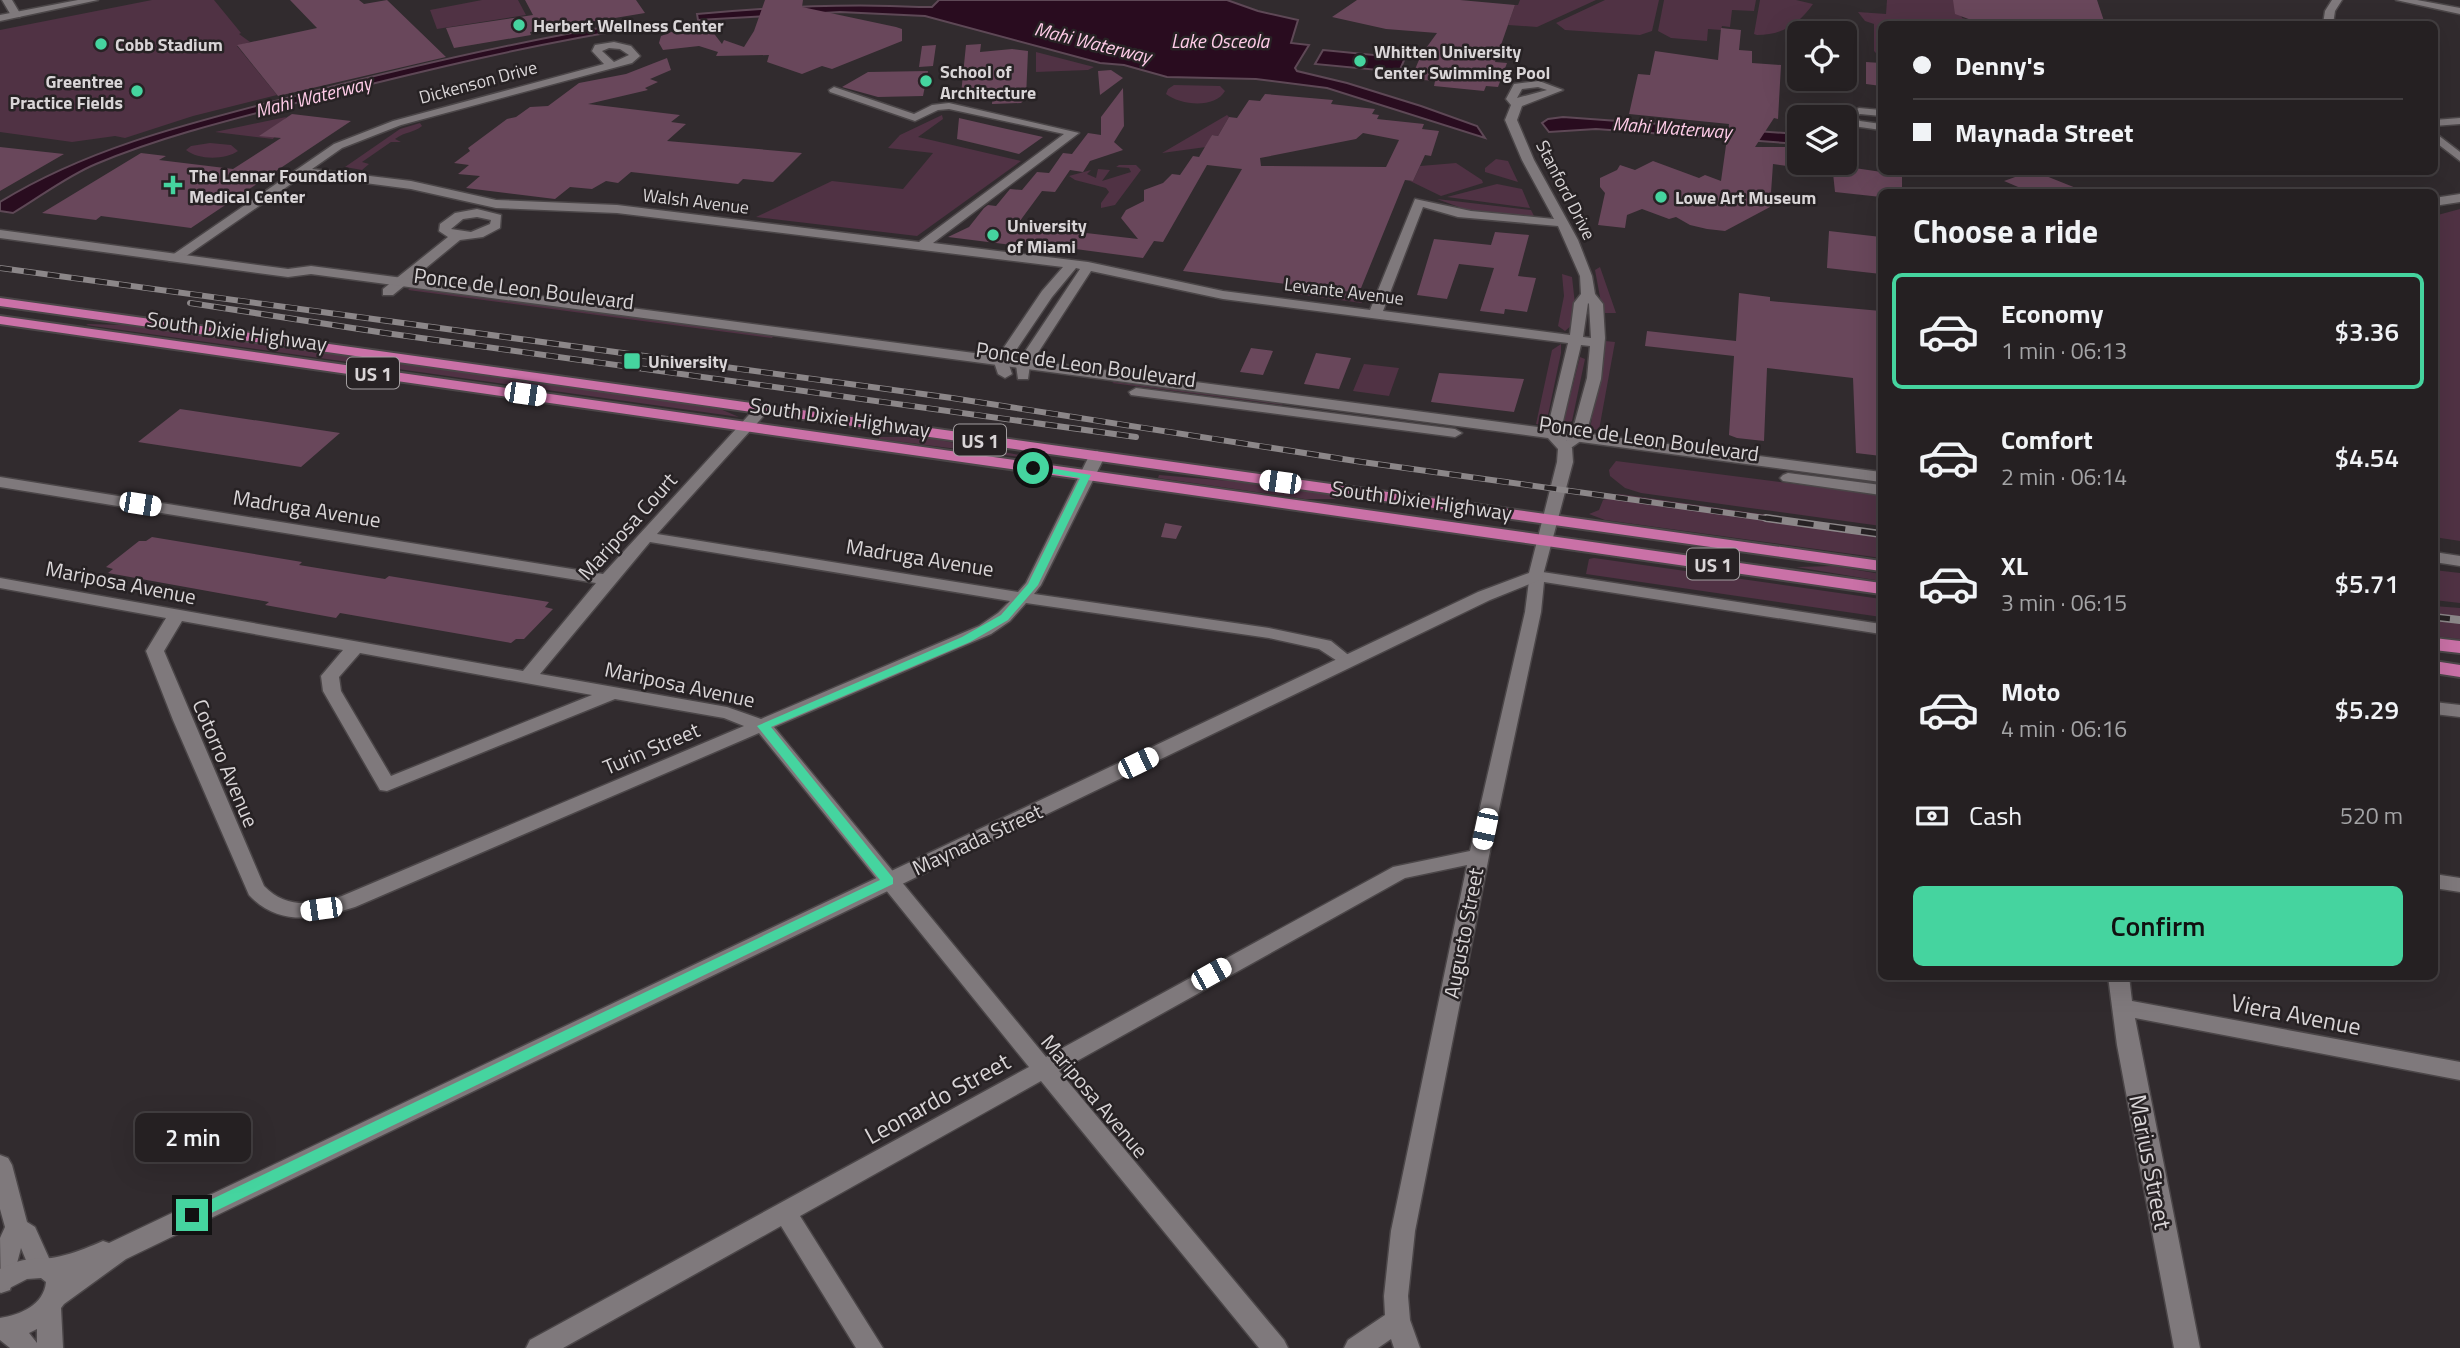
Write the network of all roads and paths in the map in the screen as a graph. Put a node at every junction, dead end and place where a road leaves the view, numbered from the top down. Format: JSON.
{"nodes":[{"id":1,"x":63,"y":0,"type":"edge"},
{"id":2,"x":93,"y":0,"type":"edge"},
{"id":3,"x":2337,"y":0,"type":"edge"},
{"id":4,"x":2401,"y":0,"type":"edge"},
{"id":5,"x":12,"y":8,"type":"edge"},
{"id":6,"x":2460,"y":11,"type":"edge"},
{"id":7,"x":0,"y":12,"type":"edge"},
{"id":8,"x":0,"y":18,"type":"edge"},
{"id":9,"x":2328,"y":21,"type":"edge"},
{"id":10,"x":611,"y":65,"type":"dead end"},
{"id":11,"x":834,"y":90,"type":"dead end"},
{"id":12,"x":1517,"y":104,"type":"dead end"},
{"id":13,"x":1878,"y":113,"type":"edge"},
{"id":14,"x":2460,"y":121,"type":"edge"},
{"id":15,"x":2438,"y":122,"type":"edge"},
{"id":16,"x":1878,"y":127,"type":"edge"},
{"id":17,"x":358,"y":139,"type":"junction"},
{"id":18,"x":2438,"y":139,"type":"edge"},
{"id":19,"x":2459,"y":157,"type":"edge"},
{"id":20,"x":302,"y":171,"type":"junction"},
{"id":21,"x":317,"y":173,"type":"junction"},
{"id":22,"x":460,"y":197,"type":"junction"},
{"id":23,"x":2460,"y":198,"type":"edge"},
{"id":24,"x":2438,"y":201,"type":"edge"},
{"id":25,"x":538,"y":207,"type":"junction"},
{"id":26,"x":452,"y":220,"type":"junction"},
{"id":27,"x":1562,"y":223,"type":"junction"},
{"id":28,"x":496,"y":225,"type":"junction"},
{"id":29,"x":0,"y":234,"type":"edge"},
{"id":30,"x":457,"y":236,"type":"junction"},
{"id":31,"x":921,"y":246,"type":"junction"},
{"id":32,"x":174,"y":258,"type":"junction"},
{"id":33,"x":191,"y":260,"type":"junction"},
{"id":34,"x":1072,"y":265,"type":"junction"},
{"id":35,"x":1088,"y":266,"type":"junction"},
{"id":36,"x":288,"y":273,"type":"junction"},
{"id":37,"x":400,"y":282,"type":"junction"},
{"id":38,"x":388,"y":292,"type":"junction"},
{"id":39,"x":1588,"y":294,"type":"junction"},
{"id":40,"x":0,"y":302,"type":"edge"},
{"id":41,"x":1375,"y":314,"type":"junction"},
{"id":42,"x":0,"y":320,"type":"edge"},
{"id":43,"x":1018,"y":336,"type":"junction"},
{"id":44,"x":1039,"y":339,"type":"junction"},
{"id":45,"x":1575,"y":340,"type":"junction"},
{"id":46,"x":1597,"y":343,"type":"junction"},
{"id":47,"x":1003,"y":368,"type":"junction"},
{"id":48,"x":1023,"y":370,"type":"junction"},
{"id":49,"x":762,"y":408,"type":"junction"},
{"id":50,"x":747,"y":426,"type":"junction"},
{"id":51,"x":1553,"y":434,"type":"junction"},
{"id":52,"x":1578,"y":438,"type":"junction"},
{"id":53,"x":1565,"y":448,"type":"junction"},
{"id":54,"x":1097,"y":456,"type":"junction"},
{"id":55,"x":1086,"y":475,"type":"junction"},
{"id":56,"x":1828,"y":477,"type":"junction"},
{"id":57,"x":1878,"y":477,"type":"edge"},
{"id":58,"x":0,"y":482,"type":"edge"},
{"id":59,"x":1878,"y":489,"type":"edge"},
{"id":60,"x":1552,"y":520,"type":"junction"},
{"id":61,"x":646,"y":537,"type":"junction"},
{"id":62,"x":1545,"y":540,"type":"junction"},
{"id":63,"x":2438,"y":558,"type":"edge"},
{"id":64,"x":2460,"y":561,"type":"edge"},
{"id":65,"x":1878,"y":566,"type":"edge"},
{"id":66,"x":1536,"y":576,"type":"junction"},
{"id":67,"x":607,"y":580,"type":"junction"},
{"id":68,"x":0,"y":583,"type":"edge"},
{"id":69,"x":1878,"y":589,"type":"edge"},
{"id":70,"x":1024,"y":598,"type":"junction"},
{"id":71,"x":176,"y":616,"type":"junction"},
{"id":72,"x":1878,"y":629,"type":"edge"},
{"id":73,"x":2438,"y":644,"type":"edge"},
{"id":74,"x":356,"y":646,"type":"junction"},
{"id":75,"x":2460,"y":647,"type":"edge"},
{"id":76,"x":1348,"y":662,"type":"junction"},
{"id":77,"x":2438,"y":668,"type":"edge"},
{"id":78,"x":2460,"y":671,"type":"edge"},
{"id":79,"x":528,"y":677,"type":"junction"},
{"id":80,"x":615,"y":692,"type":"junction"},
{"id":81,"x":2438,"y":708,"type":"edge"},
{"id":82,"x":2460,"y":711,"type":"edge"},
{"id":83,"x":763,"y":726,"type":"junction"},
{"id":84,"x":1479,"y":856,"type":"junction"},
{"id":85,"x":888,"y":881,"type":"junction"},
{"id":86,"x":2438,"y":882,"type":"edge"},
{"id":87,"x":2460,"y":885,"type":"edge"},
{"id":88,"x":292,"y":911,"type":"joint"},
{"id":89,"x":2119,"y":980,"type":"edge"},
{"id":90,"x":2122,"y":1007,"type":"junction"},
{"id":91,"x":1043,"y":1069,"type":"junction"},
{"id":92,"x":2460,"y":1071,"type":"edge"},
{"id":93,"x":0,"y":1165,"type":"edge"},
{"id":94,"x":786,"y":1212,"type":"junction"},
{"id":95,"x":17,"y":1228,"type":"junction"},
{"id":96,"x":117,"y":1251,"type":"junction"},
{"id":97,"x":45,"y":1268,"type":"junction"},
{"id":98,"x":0,"y":1282,"type":"edge"},
{"id":99,"x":52,"y":1302,"type":"junction"},
{"id":100,"x":1398,"y":1320,"type":"junction"},
{"id":101,"x":4,"y":1329,"type":"edge"},
{"id":102,"x":27,"y":1348,"type":"edge"},
{"id":103,"x":50,"y":1348,"type":"edge"},
{"id":104,"x":539,"y":1348,"type":"edge"},
{"id":105,"x":870,"y":1348,"type":"edge"},
{"id":106,"x":1275,"y":1348,"type":"edge"},
{"id":107,"x":1357,"y":1348,"type":"edge"},
{"id":108,"x":1407,"y":1348,"type":"edge"},
{"id":109,"x":2187,"y":1348,"type":"edge"}],
"edges":[{"from":1,"to":5,"type":"street"},
{"from":2,"to":5,"type":"street"},
{"from":3,"to":9,"type":"street"},
{"from":4,"to":6,"type":"street"},
{"from":5,"to":7,"type":"street"},
{"from":5,"to":8,"type":"street"},
{"from":10,"to":17,"type":"street","name":"Dickenson Drive"},
{"from":11,"to":31,"type":"street"},
{"from":12,"to":27,"type":"street","name":"Stanford Drive"},
{"from":13,"to":16,"type":"street"},
{"from":14,"to":15,"type":"street"},
{"from":17,"to":20,"type":"street","name":"Dickenson Drive"},
{"from":17,"to":21,"type":"street","name":"Dickenson Drive"},
{"from":18,"to":19,"type":"street"},
{"from":20,"to":21,"type":"street","name":"Walsh Avenue"},
{"from":20,"to":32,"type":"street","name":"Dickenson Drive"},
{"from":21,"to":22,"type":"street","name":"Walsh Avenue"},
{"from":21,"to":33,"type":"street","name":"Dickenson Drive"},
{"from":22,"to":25,"type":"street","name":"Walsh Avenue"},
{"from":22,"to":26,"type":"street"},
{"from":23,"to":24,"type":"street"},
{"from":25,"to":28,"type":"street"},
{"from":25,"to":31,"type":"street","name":"Walsh Avenue"},
{"from":26,"to":28,"type":"street"},
{"from":26,"to":30,"type":"street"},
{"from":27,"to":39,"type":"street","name":"Stanford Drive"},
{"from":27,"to":41,"type":"street"},
{"from":28,"to":30,"type":"street"},
{"from":29,"to":32,"type":"street","name":"Ponce de Leon Boulevard"},
{"from":30,"to":37,"type":"street"},
{"from":31,"to":34,"type":"street","name":"Walsh Avenue"},
{"from":32,"to":33,"type":"street","name":"Ponce de Leon Boulevard"},
{"from":33,"to":36,"type":"street","name":"Ponce de Leon Boulevard"},
{"from":34,"to":35,"type":"street","name":"Walsh Avenue"},
{"from":34,"to":43,"type":"street"},
{"from":35,"to":41,"type":"street","name":"Levante Avenue"},
{"from":35,"to":44,"type":"street"},
{"from":36,"to":37,"type":"street","name":"Ponce de Leon Boulevard"},
{"from":36,"to":38,"type":"street","name":"Ponce de Leon Boulevard"},
{"from":37,"to":38,"type":"street"},
{"from":37,"to":47,"type":"street","name":"Ponce de Leon Boulevard"},
{"from":38,"to":47,"type":"street","name":"Ponce de Leon Boulevard"},
{"from":39,"to":45,"type":"street"},
{"from":39,"to":46,"type":"street","name":"Stanford Drive"},
{"from":40,"to":49,"type":"highway","name":"South Dixie Highway","number":"US 1"},
{"from":41,"to":45,"type":"street","name":"Levante Avenue"},
{"from":42,"to":50,"type":"highway","name":"South Dixie Highway","number":"US 1"},
{"from":43,"to":44,"type":"street"},
{"from":43,"to":47,"type":"street"},
{"from":44,"to":48,"type":"street"},
{"from":45,"to":46,"type":"street","name":"Levante Avenue"},
{"from":45,"to":51,"type":"street"},
{"from":46,"to":52,"type":"street","name":"Stanford Drive"},
{"from":47,"to":48,"type":"street","name":"Ponce de Leon Boulevard"},
{"from":48,"to":51,"type":"street","name":"Ponce de Leon Boulevard"},
{"from":48,"to":53,"type":"street","name":"Ponce de Leon Boulevard"},
{"from":49,"to":50,"type":"street","name":"Mariposa Court"},
{"from":49,"to":54,"type":"highway","name":"South Dixie Highway","number":"US 1"},
{"from":50,"to":55,"type":"highway","name":"South Dixie Highway","number":"US 1"},
{"from":50,"to":61,"type":"street","name":"Mariposa Court"},
{"from":51,"to":52,"type":"street","name":"Ponce de Leon Boulevard"},
{"from":51,"to":53,"type":"street"},
{"from":52,"to":53,"type":"street"},
{"from":52,"to":56,"type":"street","name":"Ponce de Leon Boulevard"},
{"from":53,"to":56,"type":"street","name":"Ponce de Leon Boulevard"},
{"from":53,"to":60,"type":"street"},
{"from":54,"to":55,"type":"street","name":"Turin Street"},
{"from":54,"to":60,"type":"highway","name":"South Dixie Highway","number":"US 1"},
{"from":55,"to":62,"type":"highway","name":"South Dixie Highway","number":"US 1"},
{"from":55,"to":70,"type":"street","name":"Turin Street"},
{"from":56,"to":57,"type":"street","name":"Ponce de Leon Boulevard"},
{"from":56,"to":59,"type":"street","name":"Ponce de Leon Boulevard"},
{"from":58,"to":67,"type":"street","name":"Madruga Avenue"},
{"from":60,"to":62,"type":"street","name":"Augusto Street"},
{"from":60,"to":65,"type":"highway","name":"South Dixie Highway","number":"US 1"},
{"from":61,"to":67,"type":"street","name":"Mariposa Court"},
{"from":61,"to":70,"type":"street","name":"Madruga Avenue"},
{"from":62,"to":66,"type":"street","name":"Augusto Street"},
{"from":62,"to":69,"type":"highway","name":"South Dixie Highway","number":"US 1"},
{"from":63,"to":64,"type":"street"},
{"from":66,"to":72,"type":"street"},
{"from":66,"to":76,"type":"street","name":"Maynada Street"},
{"from":66,"to":84,"type":"street","name":"Augusto Street"},
{"from":67,"to":79,"type":"street","name":"Mariposa Court"},
{"from":68,"to":71,"type":"street","name":"Mariposa Avenue"},
{"from":70,"to":76,"type":"street","name":"Madruga Avenue"},
{"from":70,"to":83,"type":"street","name":"Turin Street"},
{"from":71,"to":74,"type":"street","name":"Mariposa Avenue"},
{"from":71,"to":88,"type":"street","name":"Cotorro Avenue"},
{"from":73,"to":75,"type":"highway"},
{"from":74,"to":79,"type":"street","name":"Mariposa Avenue"},
{"from":74,"to":80,"type":"street"},
{"from":76,"to":85,"type":"street","name":"Maynada Street"},
{"from":77,"to":78,"type":"highway"},
{"from":79,"to":80,"type":"street","name":"Mariposa Avenue"},
{"from":80,"to":83,"type":"street","name":"Mariposa Avenue"},
{"from":81,"to":82,"type":"street"},
{"from":83,"to":85,"type":"street","name":"Mariposa Avenue"},
{"from":83,"to":88,"type":"street","name":"Turin Street"},
{"from":84,"to":91,"type":"street","name":"Leonardo Street"},
{"from":84,"to":100,"type":"street","name":"Augusto Street"},
{"from":85,"to":91,"type":"street","name":"Mariposa Avenue"},
{"from":85,"to":96,"type":"street","name":"Maynada Street"},
{"from":86,"to":87,"type":"street"},
{"from":89,"to":90,"type":"street","name":"Marius Street"},
{"from":90,"to":92,"type":"street","name":"Viera Avenue"},
{"from":90,"to":109,"type":"street","name":"Marius Street"},
{"from":91,"to":94,"type":"street","name":"Leonardo Street"},
{"from":91,"to":106,"type":"street","name":"Mariposa Avenue"},
{"from":93,"to":95,"type":"street"},
{"from":94,"to":104,"type":"street","name":"Leonardo Street"},
{"from":94,"to":105,"type":"street"},
{"from":95,"to":97,"type":"street"},
{"from":95,"to":98,"type":"street"},
{"from":96,"to":97,"type":"street","name":"Maynada Street"},
{"from":96,"to":99,"type":"street","name":"Maynada Street"},
{"from":97,"to":98,"type":"street","name":"Maynada Street"},
{"from":97,"to":99,"type":"street"},
{"from":99,"to":101,"type":"street","name":"Maynada Street"},
{"from":99,"to":103,"type":"street"},
{"from":100,"to":107,"type":"street"},
{"from":100,"to":108,"type":"street","name":"Augusto Street"},
{"from":101,"to":102,"type":"street"}]}
